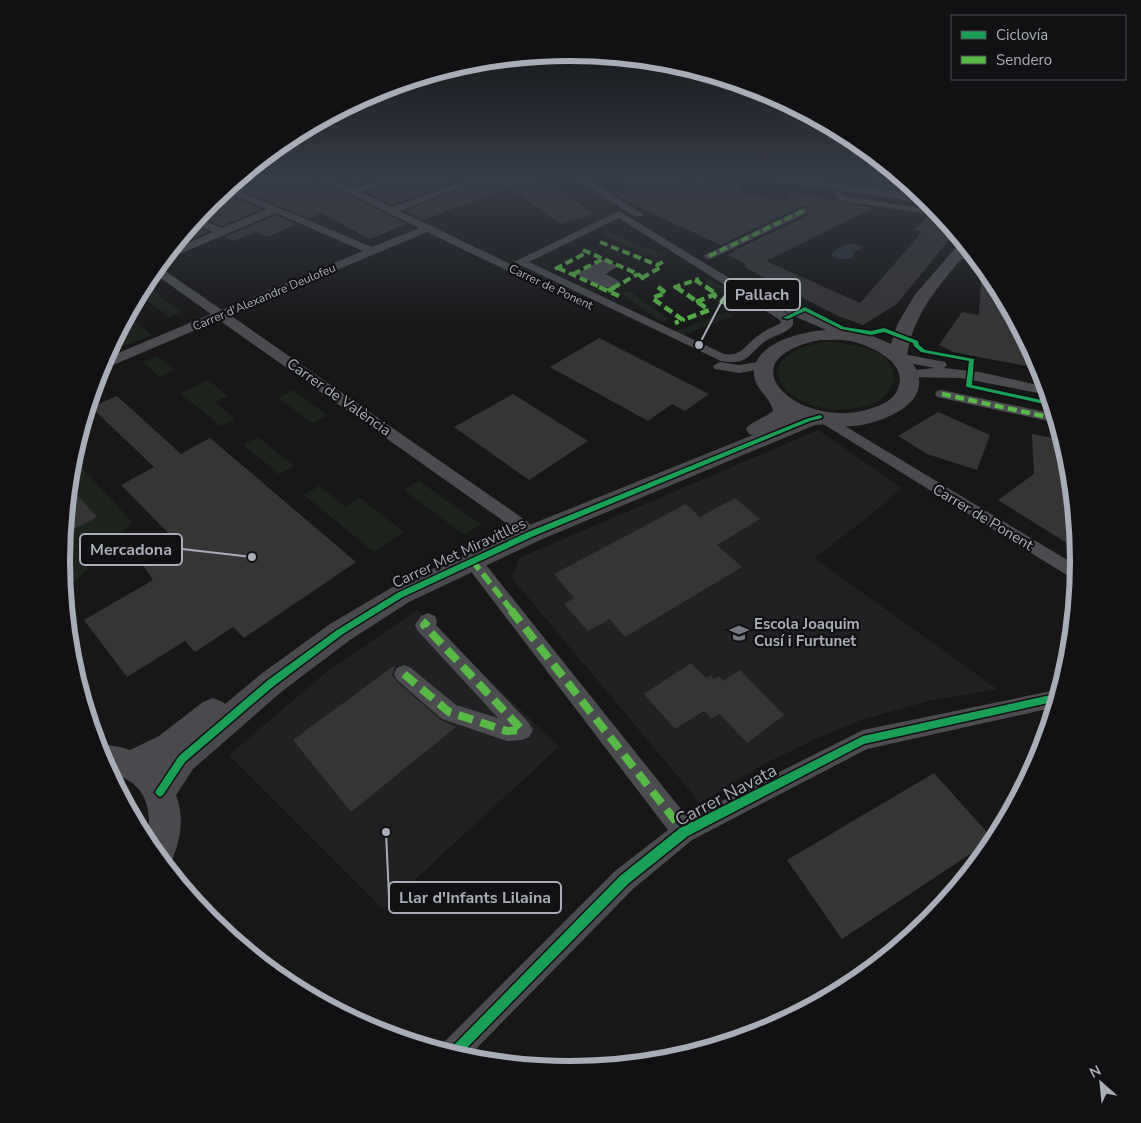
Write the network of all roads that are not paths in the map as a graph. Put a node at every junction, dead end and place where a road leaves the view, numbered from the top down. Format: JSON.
{"nodes":[{"id":1,"x":209,"y":226,"type":"edge"},
{"id":2,"x":234,"y":226,"type":"edge"},
{"id":3,"x":316,"y":226,"type":"edge"},
{"id":4,"x":424,"y":226,"type":"edge"},
{"id":5,"x":593,"y":226,"type":"edge"},
{"id":6,"x":639,"y":226,"type":"edge"},
{"id":7,"x":659,"y":226,"type":"edge"},
{"id":8,"x":769,"y":226,"type":"edge"},
{"id":9,"x":427,"y":228,"type":"junction"},
{"id":10,"x":195,"y":231,"type":"edge"},
{"id":11,"x":221,"y":232,"type":"junction"},
{"id":12,"x":675,"y":236,"type":"dead end"},
{"id":13,"x":208,"y":237,"type":"junction"},
{"id":14,"x":180,"y":250,"type":"edge"},
{"id":15,"x":961,"y":250,"type":"edge"},
{"id":16,"x":372,"y":251,"type":"junction"},
{"id":17,"x":722,"y":264,"type":"dead end"},
{"id":18,"x":162,"y":274,"type":"edge"},
{"id":19,"x":737,"y":274,"type":"dead end"},
{"id":20,"x":791,"y":310,"type":"junction"},
{"id":21,"x":223,"y":315,"type":"junction"},
{"id":22,"x":810,"y":337,"type":"junction"},
{"id":23,"x":855,"y":337,"type":"junction"},
{"id":24,"x":900,"y":344,"type":"junction"},
{"id":25,"x":721,"y":357,"type":"joint"},
{"id":26,"x":113,"y":360,"type":"edge"},
{"id":27,"x":764,"y":365,"type":"junction"},
{"id":28,"x":955,"y":370,"type":"junction"},
{"id":29,"x":909,"y":374,"type":"junction"},
{"id":30,"x":1040,"y":389,"type":"edge"},
{"id":31,"x":942,"y":394,"type":"dead end"},
{"id":32,"x":782,"y":403,"type":"junction"},
{"id":33,"x":822,"y":418,"type":"junction"},
{"id":34,"x":1049,"y":418,"type":"edge"},
{"id":35,"x":862,"y":419,"type":"junction"},
{"id":36,"x":888,"y":459,"type":"junction"},
{"id":37,"x":522,"y":526,"type":"junction"},
{"id":38,"x":472,"y":560,"type":"junction"},
{"id":39,"x":1071,"y":571,"type":"edge"},
{"id":40,"x":428,"y":621,"type":"dead end"},
{"id":41,"x":404,"y":674,"type":"dead end"},
{"id":42,"x":1052,"y":699,"type":"edge"},
{"id":43,"x":117,"y":762,"type":"edge"},
{"id":44,"x":160,"y":792,"type":"junction"},
{"id":45,"x":684,"y":832,"type":"junction"},
{"id":46,"x":161,"y":848,"type":"edge"},
{"id":47,"x":457,"y":1049,"type":"edge"}],
"edges":[{"from":1,"to":11,"type":"street"},
{"from":2,"to":11,"type":"street"},
{"from":3,"to":16,"type":"street"},
{"from":4,"to":9,"type":"street","name":"Carrer de Ponent"},
{"from":5,"to":25,"type":"street"},
{"from":6,"to":25,"type":"street"},
{"from":7,"to":12,"type":"street"},
{"from":8,"to":17,"type":"street"},
{"from":9,"to":16,"type":"street","name":"Carrer d'Alexandre Deulofeu"},
{"from":9,"to":27,"type":"street","name":"Carrer de Ponent"},
{"from":10,"to":13,"type":"street"},
{"from":11,"to":13,"type":"street"},
{"from":13,"to":14,"type":"street"},
{"from":15,"to":24,"type":"street"},
{"from":16,"to":21,"type":"street","name":"Carrer d'Alexandre Deulofeu"},
{"from":18,"to":21,"type":"street","name":"Carrer de València"},
{"from":19,"to":20,"type":"street"},
{"from":20,"to":22,"type":"street"},
{"from":20,"to":23,"type":"street"},
{"from":21,"to":26,"type":"street","name":"Carrer d'Alexandre Deulofeu"},
{"from":21,"to":37,"type":"street","name":"Carrer de València"},
{"from":22,"to":23,"type":"street"},
{"from":22,"to":27,"type":"street"},
{"from":23,"to":24,"type":"street"},
{"from":24,"to":28,"type":"street"},
{"from":24,"to":29,"type":"street"},
{"from":27,"to":32,"type":"street"},
{"from":28,"to":29,"type":"street"},
{"from":28,"to":30,"type":"street"},
{"from":29,"to":35,"type":"street"},
{"from":31,"to":34,"type":"street"},
{"from":32,"to":33,"type":"street"},
{"from":32,"to":37,"type":"street","name":"Carrer Met Miravitlles"},
{"from":33,"to":35,"type":"street"},
{"from":33,"to":36,"type":"street","name":"Carrer de Ponent"},
{"from":33,"to":38,"type":"street","name":"Carrer Met Miravitlles"},
{"from":35,"to":36,"type":"street","name":"Carrer de Ponent"},
{"from":36,"to":39,"type":"street","name":"Carrer de Ponent"},
{"from":37,"to":43,"type":"street","name":"Carrer Met Miravitlles"},
{"from":38,"to":44,"type":"street","name":"Carrer Met Miravitlles"},
{"from":38,"to":45,"type":"street"},
{"from":40,"to":41,"type":"street"},
{"from":42,"to":45,"type":"street","name":"Carrer Navata"},
{"from":43,"to":44,"type":"street"},
{"from":44,"to":46,"type":"street"},
{"from":45,"to":47,"type":"street","name":"Carrer Navata"}]}
